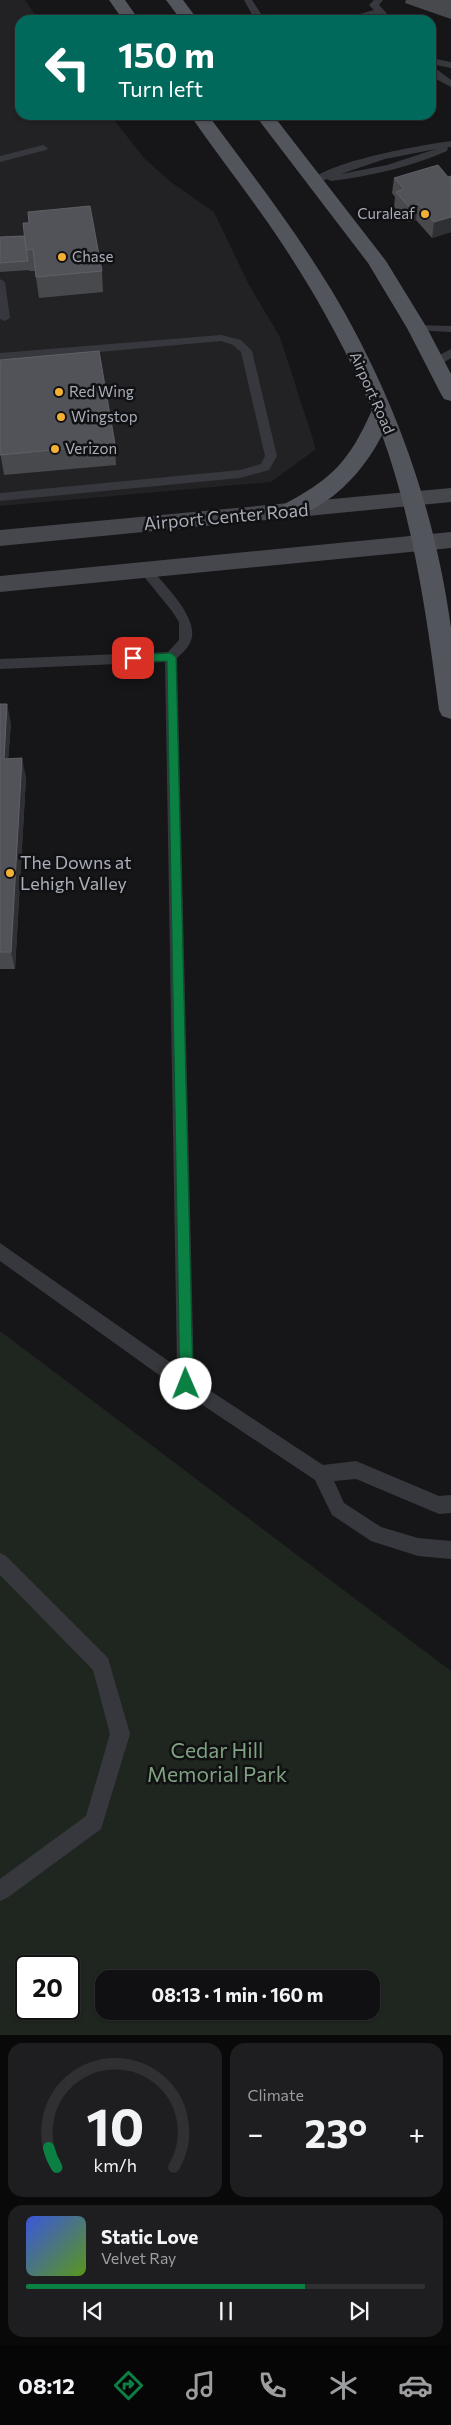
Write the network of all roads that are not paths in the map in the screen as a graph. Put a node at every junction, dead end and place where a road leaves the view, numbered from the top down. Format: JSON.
{"nodes":[{"id":1,"x":117,"y":0,"type":"edge"},
{"id":2,"x":174,"y":0,"type":"edge"},
{"id":3,"x":248,"y":0,"type":"edge"},
{"id":4,"x":379,"y":0,"type":"edge"},
{"id":5,"x":380,"y":11,"type":"junction"},
{"id":6,"x":128,"y":15,"type":"edge"},
{"id":7,"x":186,"y":15,"type":"edge"},
{"id":8,"x":257,"y":15,"type":"edge"},
{"id":9,"x":364,"y":15,"type":"edge"},
{"id":10,"x":384,"y":15,"type":"edge"},
{"id":11,"x":436,"y":62,"type":"edge"},
{"id":12,"x":451,"y":65,"type":"edge"},
{"id":13,"x":436,"y":74,"type":"edge"},
{"id":14,"x":451,"y":84,"type":"edge"},
{"id":15,"x":203,"y":120,"type":"edge"},
{"id":16,"x":268,"y":120,"type":"edge"},
{"id":17,"x":451,"y":145,"type":"edge"},
{"id":18,"x":43,"y":148,"type":"dead end"},
{"id":19,"x":0,"y":159,"type":"edge"},
{"id":20,"x":315,"y":180,"type":"junction"},
{"id":21,"x":0,"y":282,"type":"edge"},
{"id":22,"x":5,"y":318,"type":"dead end"},
{"id":23,"x":417,"y":328,"type":"junction"},
{"id":24,"x":451,"y":328,"type":"edge"},
{"id":25,"x":0,"y":357,"type":"edge"},
{"id":26,"x":444,"y":358,"type":"edge"},
{"id":27,"x":451,"y":394,"type":"edge"},
{"id":28,"x":382,"y":410,"type":"junction"},
{"id":29,"x":451,"y":495,"type":"edge"},
{"id":30,"x":0,"y":497,"type":"edge"},
{"id":31,"x":411,"y":500,"type":"junction"},
{"id":32,"x":289,"y":511,"type":"junction"},
{"id":33,"x":0,"y":538,"type":"edge"},
{"id":34,"x":451,"y":540,"type":"edge"},
{"id":35,"x":422,"y":544,"type":"junction"},
{"id":36,"x":145,"y":570,"type":"junction"},
{"id":37,"x":0,"y":584,"type":"edge"},
{"id":38,"x":171,"y":657,"type":"junction"},
{"id":39,"x":0,"y":664,"type":"edge"},
{"id":40,"x":451,"y":710,"type":"edge"},
{"id":41,"x":0,"y":1251,"type":"edge"},
{"id":42,"x":186,"y":1384,"type":"junction"},
{"id":43,"x":321,"y":1474,"type":"junction"},
{"id":44,"x":451,"y":1504,"type":"edge"},
{"id":45,"x":451,"y":1550,"type":"edge"},
{"id":46,"x":0,"y":1562,"type":"edge"},
{"id":47,"x":0,"y":1891,"type":"edge"}],
"edges":[{"from":1,"to":6,"type":"main road"},
{"from":2,"to":7,"type":"main road"},
{"from":3,"to":8,"type":"lane"},
{"from":4,"to":5,"type":"lane"},
{"from":5,"to":9,"type":"lane"},
{"from":5,"to":10,"type":"lane"},
{"from":11,"to":12,"type":"lane"},
{"from":13,"to":14,"type":"lane"},
{"from":15,"to":28,"type":"main road","name":"Airport Road"},
{"from":16,"to":20,"type":"main road"},
{"from":17,"to":20,"type":"lane"},
{"from":18,"to":19,"type":"lane"},
{"from":20,"to":23,"type":"main road"},
{"from":21,"to":22,"type":"lane"},
{"from":23,"to":24,"type":"lane"},
{"from":23,"to":26,"type":"main road"},
{"from":25,"to":30,"type":"lane"},
{"from":26,"to":27,"type":"main road"},
{"from":28,"to":31,"type":"main road","name":"Airport Road"},
{"from":28,"to":32,"type":"main road"},
{"from":29,"to":31,"type":"street","name":"Airport Center Road"},
{"from":31,"to":32,"type":"street","name":"Airport Center Road"},
{"from":31,"to":35,"type":"main road","name":"Airport Road"},
{"from":32,"to":33,"type":"street","name":"Airport Center Road"},
{"from":34,"to":35,"type":"street"},
{"from":35,"to":36,"type":"street"},
{"from":35,"to":40,"type":"main road","name":"Airport Road"},
{"from":36,"to":37,"type":"street"},
{"from":36,"to":38,"type":"lane"},
{"from":38,"to":39,"type":"lane"},
{"from":38,"to":42,"type":"lane"},
{"from":41,"to":42,"type":"lane"},
{"from":42,"to":43,"type":"lane"},
{"from":43,"to":44,"type":"lane"},
{"from":43,"to":45,"type":"lane"},
{"from":46,"to":47,"type":"lane"}]}
